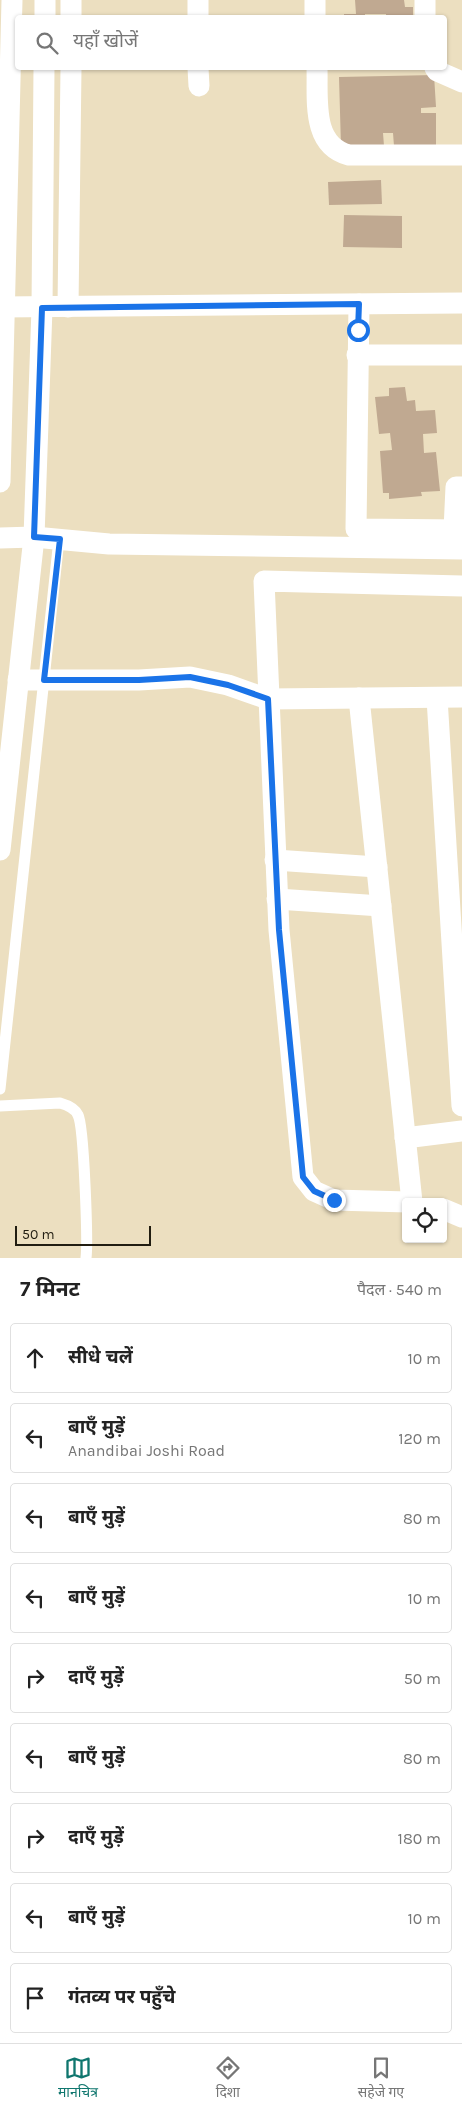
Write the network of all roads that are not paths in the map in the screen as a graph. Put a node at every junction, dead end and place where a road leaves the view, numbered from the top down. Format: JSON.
{"nodes":[{"id":1,"x":12,"y":0,"type":"edge"},
{"id":2,"x":45,"y":0,"type":"edge"},
{"id":3,"x":71,"y":0,"type":"edge"},
{"id":4,"x":198,"y":0,"type":"edge"},
{"id":5,"x":315,"y":0,"type":"edge"},
{"id":6,"x":425,"y":0,"type":"edge"},
{"id":7,"x":45,"y":15,"type":"edge"},
{"id":8,"x":71,"y":15,"type":"edge"},
{"id":9,"x":198,"y":15,"type":"edge"},
{"id":10,"x":315,"y":15,"type":"edge"},
{"id":11,"x":425,"y":15,"type":"edge"},
{"id":12,"x":44,"y":70,"type":"edge"},
{"id":13,"x":70,"y":70,"type":"edge"},
{"id":14,"x":317,"y":70,"type":"edge"},
{"id":15,"x":436,"y":70,"type":"edge"},
{"id":16,"x":462,"y":82,"type":"edge"},
{"id":17,"x":462,"y":155,"type":"edge"},
{"id":18,"x":462,"y":303,"type":"edge"},
{"id":19,"x":359,"y":304,"type":"junction"},
{"id":20,"x":3,"y":307,"type":"edge"},
{"id":21,"x":68,"y":307,"type":"junction"},
{"id":22,"x":42,"y":308,"type":"junction"},
{"id":23,"x":358,"y":355,"type":"junction"},
{"id":24,"x":462,"y":355,"type":"edge"},
{"id":25,"x":0,"y":482,"type":"edge"},
{"id":26,"x":462,"y":487,"type":"edge"},
{"id":27,"x":34,"y":537,"type":"junction"},
{"id":28,"x":459,"y":537,"type":"edge"},
{"id":29,"x":0,"y":538,"type":"edge"},
{"id":30,"x":60,"y":539,"type":"junction"},
{"id":31,"x":462,"y":586,"type":"edge"},
{"id":32,"x":18,"y":680,"type":"junction"},
{"id":33,"x":44,"y":680,"type":"junction"},
{"id":34,"x":462,"y":697,"type":"edge"},
{"id":35,"x":359,"y":698,"type":"junction"},
{"id":36,"x":437,"y":698,"type":"junction"},
{"id":37,"x":268,"y":699,"type":"junction"},
{"id":38,"x":0,"y":850,"type":"edge"},
{"id":39,"x":454,"y":854,"type":"edge"},
{"id":40,"x":275,"y":860,"type":"junction"},
{"id":41,"x":377,"y":867,"type":"junction"},
{"id":42,"x":278,"y":898,"type":"junction"},
{"id":43,"x":381,"y":906,"type":"junction"},
{"id":44,"x":459,"y":996,"type":"edge"},
{"id":45,"x":0,"y":1089,"type":"edge"},
{"id":46,"x":0,"y":1106,"type":"edge"},
{"id":47,"x":462,"y":1106,"type":"edge"},
{"id":48,"x":462,"y":1131,"type":"edge"},
{"id":49,"x":405,"y":1138,"type":"junction"},
{"id":50,"x":410,"y":1198,"type":"edge"},
{"id":51,"x":402,"y":1202,"type":"edge"},
{"id":52,"x":447,"y":1211,"type":"edge"},
{"id":53,"x":462,"y":1217,"type":"edge"},
{"id":54,"x":86,"y":1258,"type":"edge"}],
"edges":[{"from":1,"to":20,"type":"street"},
{"from":2,"to":7,"type":"street"},
{"from":3,"to":8,"type":"street"},
{"from":4,"to":9,"type":"street"},
{"from":5,"to":10,"type":"street"},
{"from":6,"to":11,"type":"street"},
{"from":12,"to":22,"type":"street"},
{"from":13,"to":21,"type":"street"},
{"from":14,"to":17,"type":"street"},
{"from":15,"to":16,"type":"street"},
{"from":18,"to":19,"type":"street"},
{"from":19,"to":21,"type":"street"},
{"from":19,"to":23,"type":"street"},
{"from":20,"to":22,"type":"street"},
{"from":20,"to":25,"type":"street"},
{"from":21,"to":22,"type":"street"},
{"from":22,"to":27,"type":"street"},
{"from":23,"to":24,"type":"street"},
{"from":23,"to":28,"type":"street"},
{"from":26,"to":28,"type":"street"},
{"from":27,"to":29,"type":"street"},
{"from":27,"to":30,"type":"street"},
{"from":27,"to":32,"type":"street"},
{"from":28,"to":30,"type":"street"},
{"from":30,"to":33,"type":"lane"},
{"from":31,"to":37,"type":"street"},
{"from":32,"to":33,"type":"street"},
{"from":32,"to":38,"type":"street"},
{"from":33,"to":37,"type":"street"},
{"from":33,"to":45,"type":"lane"},
{"from":34,"to":36,"type":"street"},
{"from":35,"to":36,"type":"street"},
{"from":35,"to":37,"type":"street"},
{"from":35,"to":41,"type":"street"},
{"from":36,"to":39,"type":"street"},
{"from":37,"to":40,"type":"street"},
{"from":39,"to":44,"type":"street"},
{"from":40,"to":41,"type":"street"},
{"from":40,"to":42,"type":"street"},
{"from":41,"to":43,"type":"street"},
{"from":42,"to":43,"type":"street"},
{"from":42,"to":51,"type":"street"},
{"from":43,"to":49,"type":"street"},
{"from":44,"to":47,"type":"street"},
{"from":46,"to":54,"type":"lane"},
{"from":48,"to":49,"type":"street"},
{"from":49,"to":50,"type":"street"},
{"from":52,"to":53,"type":"street"}]}
